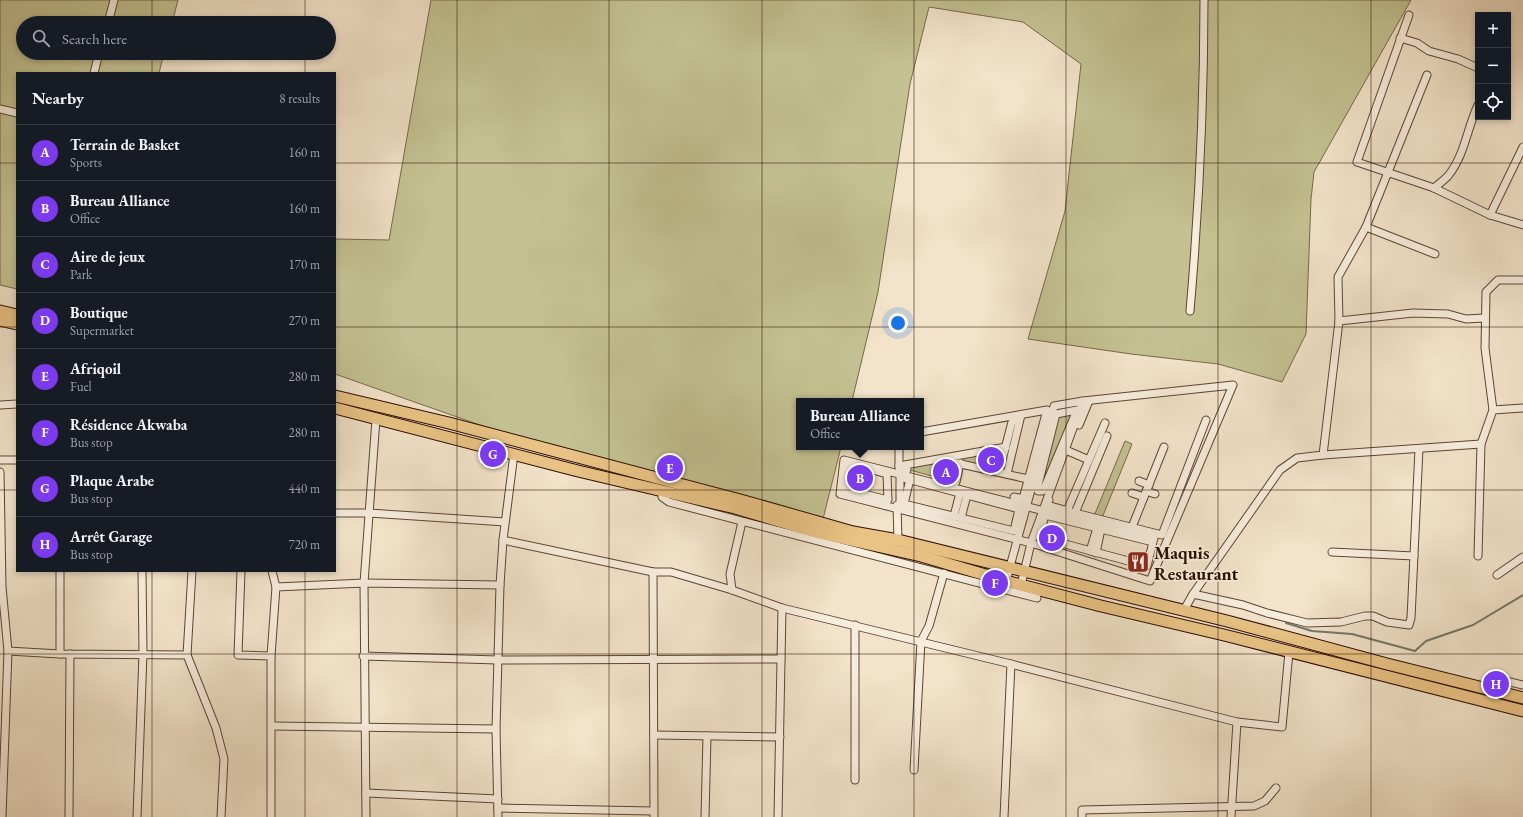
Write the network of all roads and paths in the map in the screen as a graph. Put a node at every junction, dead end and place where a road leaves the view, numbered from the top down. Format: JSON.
{"nodes":[{"id":1,"x":114,"y":0,"type":"edge"},
{"id":2,"x":1204,"y":0,"type":"edge"},
{"id":3,"x":1409,"y":15,"type":"dead end"},
{"id":4,"x":110,"y":16,"type":"edge"},
{"id":5,"x":1400,"y":38,"type":"junction"},
{"id":6,"x":97,"y":60,"type":"edge"},
{"id":7,"x":1475,"y":67,"type":"edge"},
{"id":8,"x":94,"y":72,"type":"edge"},
{"id":9,"x":1428,"y":74,"type":"dead end"},
{"id":10,"x":0,"y":109,"type":"edge"},
{"id":11,"x":1475,"y":111,"type":"edge"},
{"id":12,"x":16,"y":114,"type":"edge"},
{"id":13,"x":1523,"y":146,"type":"edge"},
{"id":14,"x":1390,"y":172,"type":"junction"},
{"id":15,"x":1434,"y":188,"type":"junction"},
{"id":16,"x":1490,"y":215,"type":"junction"},
{"id":17,"x":1523,"y":225,"type":"edge"},
{"id":18,"x":1366,"y":227,"type":"junction"},
{"id":19,"x":1435,"y":254,"type":"dead end"},
{"id":20,"x":1523,"y":280,"type":"edge"},
{"id":21,"x":0,"y":310,"type":"edge"},
{"id":22,"x":1190,"y":311,"type":"dead end"},
{"id":23,"x":16,"y":315,"type":"edge"},
{"id":24,"x":1484,"y":318,"type":"junction"},
{"id":25,"x":0,"y":320,"type":"edge"},
{"id":26,"x":1339,"y":321,"type":"junction"},
{"id":27,"x":16,"y":324,"type":"edge"},
{"id":28,"x":336,"y":396,"type":"edge"},
{"id":29,"x":1086,"y":401,"type":"junction"},
{"id":30,"x":16,"y":404,"type":"edge"},
{"id":31,"x":0,"y":405,"type":"edge"},
{"id":32,"x":1054,"y":406,"type":"junction"},
{"id":33,"x":336,"y":408,"type":"edge"},
{"id":34,"x":1523,"y":408,"type":"edge"},
{"id":35,"x":1077,"y":410,"type":"joint"},
{"id":36,"x":1493,"y":410,"type":"junction"},
{"id":37,"x":1020,"y":417,"type":"junction"},
{"id":38,"x":376,"y":419,"type":"junction"},
{"id":39,"x":1206,"y":420,"type":"dead end"},
{"id":40,"x":1105,"y":423,"type":"dead end"},
{"id":41,"x":924,"y":428,"type":"edge"},
{"id":42,"x":924,"y":432,"type":"edge"},
{"id":43,"x":1107,"y":436,"type":"dead end"},
{"id":44,"x":1481,"y":444,"type":"junction"},
{"id":45,"x":1006,"y":447,"type":"junction"},
{"id":46,"x":1164,"y":447,"type":"dead end"},
{"id":47,"x":1419,"y":449,"type":"junction"},
{"id":48,"x":898,"y":450,"type":"edge"},
{"id":49,"x":1068,"y":451,"type":"junction"},
{"id":50,"x":514,"y":454,"type":"junction"},
{"id":51,"x":1323,"y":455,"type":"junction"},
{"id":52,"x":940,"y":459,"type":"junction"},
{"id":53,"x":0,"y":460,"type":"edge"},
{"id":54,"x":16,"y":460,"type":"edge"},
{"id":55,"x":1089,"y":460,"type":"junction"},
{"id":56,"x":960,"y":464,"type":"junction"},
{"id":57,"x":898,"y":469,"type":"junction"},
{"id":58,"x":0,"y":472,"type":"edge"},
{"id":59,"x":999,"y":472,"type":"junction"},
{"id":60,"x":887,"y":474,"type":"joint"},
{"id":61,"x":1007,"y":474,"type":"junction"},
{"id":62,"x":1028,"y":479,"type":"junction"},
{"id":63,"x":1139,"y":481,"type":"dead end"},
{"id":64,"x":956,"y":482,"type":"junction"},
{"id":65,"x":662,"y":490,"type":"junction"},
{"id":66,"x":1146,"y":491,"type":"junction"},
{"id":67,"x":1132,"y":493,"type":"dead end"},
{"id":68,"x":964,"y":494,"type":"junction"},
{"id":69,"x":1155,"y":494,"type":"dead end"},
{"id":70,"x":1027,"y":505,"type":"junction"},
{"id":71,"x":897,"y":508,"type":"junction"},
{"id":72,"x":1043,"y":510,"type":"junction"},
{"id":73,"x":1067,"y":511,"type":"junction"},
{"id":74,"x":336,"y":513,"type":"edge"},
{"id":75,"x":1075,"y":513,"type":"junction"},
{"id":76,"x":369,"y":514,"type":"junction"},
{"id":77,"x":958,"y":517,"type":"junction"},
{"id":78,"x":505,"y":522,"type":"junction"},
{"id":79,"x":742,"y":522,"type":"junction"},
{"id":80,"x":0,"y":523,"type":"edge"},
{"id":81,"x":1132,"y":527,"type":"junction"},
{"id":82,"x":1099,"y":528,"type":"junction"},
{"id":83,"x":1154,"y":539,"type":"dead end"},
{"id":84,"x":503,"y":540,"type":"junction"},
{"id":85,"x":898,"y":540,"type":"junction"},
{"id":86,"x":1018,"y":540,"type":"junction"},
{"id":87,"x":1031,"y":544,"type":"junction"},
{"id":88,"x":1093,"y":552,"type":"junction"},
{"id":89,"x":1332,"y":552,"type":"dead end"},
{"id":90,"x":1414,"y":556,"type":"junction"},
{"id":91,"x":1478,"y":556,"type":"dead end"},
{"id":92,"x":1523,"y":557,"type":"edge"},
{"id":93,"x":1009,"y":567,"type":"junction"},
{"id":94,"x":1024,"y":571,"type":"junction"},
{"id":95,"x":60,"y":572,"type":"edge"},
{"id":96,"x":142,"y":572,"type":"edge"},
{"id":97,"x":192,"y":572,"type":"edge"},
{"id":98,"x":241,"y":572,"type":"edge"},
{"id":99,"x":272,"y":572,"type":"edge"},
{"id":100,"x":653,"y":572,"type":"junction"},
{"id":101,"x":944,"y":573,"type":"junction"},
{"id":102,"x":1497,"y":575,"type":"dead end"},
{"id":103,"x":1006,"y":581,"type":"junction"},
{"id":104,"x":364,"y":583,"type":"junction"},
{"id":105,"x":500,"y":585,"type":"junction"},
{"id":106,"x":1021,"y":585,"type":"junction"},
{"id":107,"x":276,"y":587,"type":"junction"},
{"id":108,"x":1,"y":588,"type":"edge"},
{"id":109,"x":732,"y":590,"type":"junction"},
{"id":110,"x":1193,"y":594,"type":"junction"},
{"id":111,"x":1037,"y":598,"type":"dead end"},
{"id":112,"x":782,"y":608,"type":"junction"},
{"id":113,"x":1184,"y":610,"type":"junction"},
{"id":114,"x":855,"y":625,"type":"junction"},
{"id":115,"x":921,"y":642,"type":"junction"},
{"id":116,"x":8,"y":651,"type":"junction"},
{"id":117,"x":1289,"y":652,"type":"junction"},
{"id":118,"x":60,"y":654,"type":"junction"},
{"id":119,"x":70,"y":654,"type":"junction"},
{"id":120,"x":143,"y":654,"type":"junction"},
{"id":121,"x":187,"y":655,"type":"junction"},
{"id":122,"x":271,"y":656,"type":"junction"},
{"id":123,"x":363,"y":656,"type":"junction"},
{"id":124,"x":498,"y":660,"type":"junction"},
{"id":125,"x":653,"y":660,"type":"junction"},
{"id":126,"x":781,"y":660,"type":"junction"},
{"id":127,"x":1011,"y":664,"type":"junction"},
{"id":128,"x":1523,"y":684,"type":"edge"},
{"id":129,"x":1500,"y":692,"type":"junction"},
{"id":130,"x":1523,"y":698,"type":"edge"},
{"id":131,"x":1523,"y":711,"type":"edge"},
{"id":132,"x":1237,"y":722,"type":"junction"},
{"id":133,"x":272,"y":726,"type":"junction"},
{"id":134,"x":366,"y":727,"type":"junction"},
{"id":135,"x":496,"y":729,"type":"junction"},
{"id":136,"x":654,"y":735,"type":"junction"},
{"id":137,"x":707,"y":736,"type":"junction"},
{"id":138,"x":780,"y":736,"type":"junction"},
{"id":139,"x":914,"y":770,"type":"dead end"},
{"id":140,"x":855,"y":780,"type":"dead end"},
{"id":141,"x":1276,"y":788,"type":"dead end"},
{"id":142,"x":366,"y":793,"type":"junction"},
{"id":143,"x":498,"y":799,"type":"junction"},
{"id":144,"x":1231,"y":806,"type":"junction"},
{"id":145,"x":498,"y":808,"type":"junction"},
{"id":146,"x":653,"y":814,"type":"edge"},
{"id":147,"x":2,"y":817,"type":"edge"},
{"id":148,"x":69,"y":817,"type":"edge"},
{"id":149,"x":137,"y":817,"type":"edge"},
{"id":150,"x":221,"y":817,"type":"edge"},
{"id":151,"x":271,"y":817,"type":"edge"},
{"id":152,"x":366,"y":817,"type":"edge"},
{"id":153,"x":498,"y":817,"type":"edge"},
{"id":154,"x":705,"y":817,"type":"edge"},
{"id":155,"x":778,"y":817,"type":"edge"},
{"id":156,"x":1004,"y":817,"type":"edge"},
{"id":157,"x":1082,"y":817,"type":"edge"},
{"id":158,"x":1231,"y":817,"type":"edge"}],
"edges":[{"from":1,"to":4,"type":"street"},
{"from":2,"to":22,"type":"street"},
{"from":3,"to":5,"type":"street"},
{"from":5,"to":7,"type":"street"},
{"from":5,"to":14,"type":"street"},
{"from":6,"to":8,"type":"street"},
{"from":9,"to":14,"type":"street"},
{"from":10,"to":12,"type":"street"},
{"from":11,"to":15,"type":"street"},
{"from":13,"to":16,"type":"street"},
{"from":14,"to":15,"type":"street"},
{"from":14,"to":18,"type":"street"},
{"from":15,"to":16,"type":"street"},
{"from":16,"to":17,"type":"street"},
{"from":18,"to":19,"type":"street"},
{"from":18,"to":26,"type":"street"},
{"from":20,"to":24,"type":"street"},
{"from":21,"to":23,"type":"main road"},
{"from":24,"to":26,"type":"street"},
{"from":24,"to":36,"type":"street"},
{"from":25,"to":27,"type":"main road"},
{"from":26,"to":51,"type":"street"},
{"from":28,"to":85,"type":"main road"},
{"from":29,"to":32,"type":"street"},
{"from":29,"to":49,"type":"street"},
{"from":29,"to":72,"type":"street"},
{"from":29,"to":87,"type":"street"},
{"from":30,"to":31,"type":"street"},
{"from":32,"to":41,"type":"street"},
{"from":32,"to":70,"type":"street"},
{"from":33,"to":38,"type":"main road"},
{"from":34,"to":36,"type":"street"},
{"from":35,"to":35,"type":"street"},
{"from":36,"to":44,"type":"street"},
{"from":37,"to":42,"type":"street"},
{"from":37,"to":45,"type":"street"},
{"from":37,"to":61,"type":"street"},
{"from":37,"to":62,"type":"street"},
{"from":38,"to":50,"type":"main road"},
{"from":38,"to":76,"type":"street"},
{"from":39,"to":81,"type":"street"},
{"from":40,"to":55,"type":"street"},
{"from":43,"to":75,"type":"street"},
{"from":44,"to":47,"type":"street"},
{"from":44,"to":91,"type":"street"},
{"from":45,"to":52,"type":"street"},
{"from":45,"to":59,"type":"street"},
{"from":46,"to":66,"type":"street"},
{"from":47,"to":51,"type":"street"},
{"from":47,"to":90,"type":"street"},
{"from":48,"to":57,"type":"street"},
{"from":49,"to":55,"type":"street"},
{"from":49,"to":73,"type":"street"},
{"from":50,"to":65,"type":"main road"},
{"from":50,"to":78,"type":"street"},
{"from":51,"to":110,"type":"street"},
{"from":52,"to":56,"type":"street"},
{"from":52,"to":57,"type":"street"},
{"from":53,"to":54,"type":"street"},
{"from":55,"to":73,"type":"street"},
{"from":56,"to":59,"type":"street"},
{"from":56,"to":64,"type":"street"},
{"from":57,"to":64,"type":"street"},
{"from":57,"to":70,"type":"street"},
{"from":57,"to":71,"type":"street"},
{"from":57,"to":71,"type":"street"},
{"from":58,"to":80,"type":"street"},
{"from":59,"to":61,"type":"street"},
{"from":60,"to":60,"type":"street"},
{"from":61,"to":62,"type":"street"},
{"from":62,"to":64,"type":"street"},
{"from":63,"to":66,"type":"street"},
{"from":65,"to":79,"type":"street"},
{"from":65,"to":103,"type":"main road"},
{"from":66,"to":67,"type":"street"},
{"from":66,"to":69,"type":"street"},
{"from":66,"to":81,"type":"street"},
{"from":68,"to":77,"type":"street"},
{"from":68,"to":77,"type":"street"},
{"from":68,"to":77,"type":"street"},
{"from":70,"to":72,"type":"street"},
{"from":70,"to":86,"type":"street"},
{"from":71,"to":85,"type":"street"},
{"from":71,"to":86,"type":"street"},
{"from":72,"to":83,"type":"street"},
{"from":72,"to":87,"type":"street"},
{"from":73,"to":75,"type":"street"},
{"from":74,"to":76,"type":"street"},
{"from":75,"to":81,"type":"street"},
{"from":76,"to":78,"type":"street"},
{"from":76,"to":104,"type":"street"},
{"from":78,"to":84,"type":"street"},
{"from":79,"to":101,"type":"street"},
{"from":79,"to":109,"type":"street"},
{"from":80,"to":108,"type":"street"},
{"from":82,"to":88,"type":"street"},
{"from":82,"to":88,"type":"street"},
{"from":82,"to":88,"type":"street"},
{"from":84,"to":100,"type":"street"},
{"from":84,"to":105,"type":"street"},
{"from":85,"to":93,"type":"main road"},
{"from":86,"to":87,"type":"street"},
{"from":86,"to":93,"type":"street"},
{"from":87,"to":94,"type":"street"},
{"from":89,"to":90,"type":"street"},
{"from":90,"to":110,"type":"street"},
{"from":92,"to":102,"type":"street"},
{"from":93,"to":94,"type":"main road"},
{"from":93,"to":103,"type":"street"},
{"from":94,"to":106,"type":"street"},
{"from":94,"to":113,"type":"main road"},
{"from":95,"to":118,"type":"street"},
{"from":96,"to":120,"type":"street"},
{"from":97,"to":121,"type":"street"},
{"from":98,"to":122,"type":"street"},
{"from":99,"to":107,"type":"street"},
{"from":100,"to":109,"type":"street"},
{"from":100,"to":125,"type":"street"},
{"from":101,"to":111,"type":"street"},
{"from":101,"to":115,"type":"street"},
{"from":103,"to":106,"type":"main road"},
{"from":104,"to":105,"type":"street"},
{"from":104,"to":107,"type":"street"},
{"from":104,"to":123,"type":"street"},
{"from":105,"to":124,"type":"street"},
{"from":106,"to":117,"type":"main road"},
{"from":107,"to":122,"type":"street"},
{"from":108,"to":116,"type":"street"},
{"from":109,"to":112,"type":"street"},
{"from":110,"to":113,"type":"street"},
{"from":112,"to":114,"type":"street"},
{"from":112,"to":126,"type":"street"},
{"from":113,"to":129,"type":"main road"},
{"from":114,"to":115,"type":"street"},
{"from":114,"to":140,"type":"street"},
{"from":115,"to":127,"type":"street"},
{"from":115,"to":139,"type":"street"},
{"from":116,"to":118,"type":"street"},
{"from":116,"to":147,"type":"street"},
{"from":117,"to":131,"type":"main road"},
{"from":117,"to":132,"type":"street"},
{"from":118,"to":119,"type":"street"},
{"from":119,"to":120,"type":"street"},
{"from":119,"to":148,"type":"street"},
{"from":120,"to":121,"type":"street"},
{"from":120,"to":149,"type":"street"},
{"from":121,"to":150,"type":"street"},
{"from":122,"to":133,"type":"street"},
{"from":123,"to":124,"type":"street"},
{"from":123,"to":134,"type":"street"},
{"from":124,"to":125,"type":"street"},
{"from":124,"to":135,"type":"street"},
{"from":125,"to":126,"type":"street"},
{"from":125,"to":136,"type":"street"},
{"from":126,"to":138,"type":"street"},
{"from":127,"to":132,"type":"street"},
{"from":127,"to":156,"type":"street"},
{"from":128,"to":129,"type":"street"},
{"from":129,"to":130,"type":"main road"},
{"from":132,"to":144,"type":"street"},
{"from":133,"to":134,"type":"street"},
{"from":133,"to":151,"type":"street"},
{"from":134,"to":135,"type":"street"},
{"from":134,"to":142,"type":"street"},
{"from":135,"to":143,"type":"street"},
{"from":136,"to":137,"type":"street"},
{"from":136,"to":146,"type":"street"},
{"from":137,"to":138,"type":"street"},
{"from":137,"to":154,"type":"street"},
{"from":138,"to":155,"type":"street"},
{"from":141,"to":144,"type":"street"},
{"from":142,"to":143,"type":"street"},
{"from":142,"to":152,"type":"street"},
{"from":143,"to":145,"type":"street"},
{"from":144,"to":157,"type":"street"},
{"from":144,"to":158,"type":"street"},
{"from":145,"to":146,"type":"street"},
{"from":145,"to":153,"type":"street"}]}
